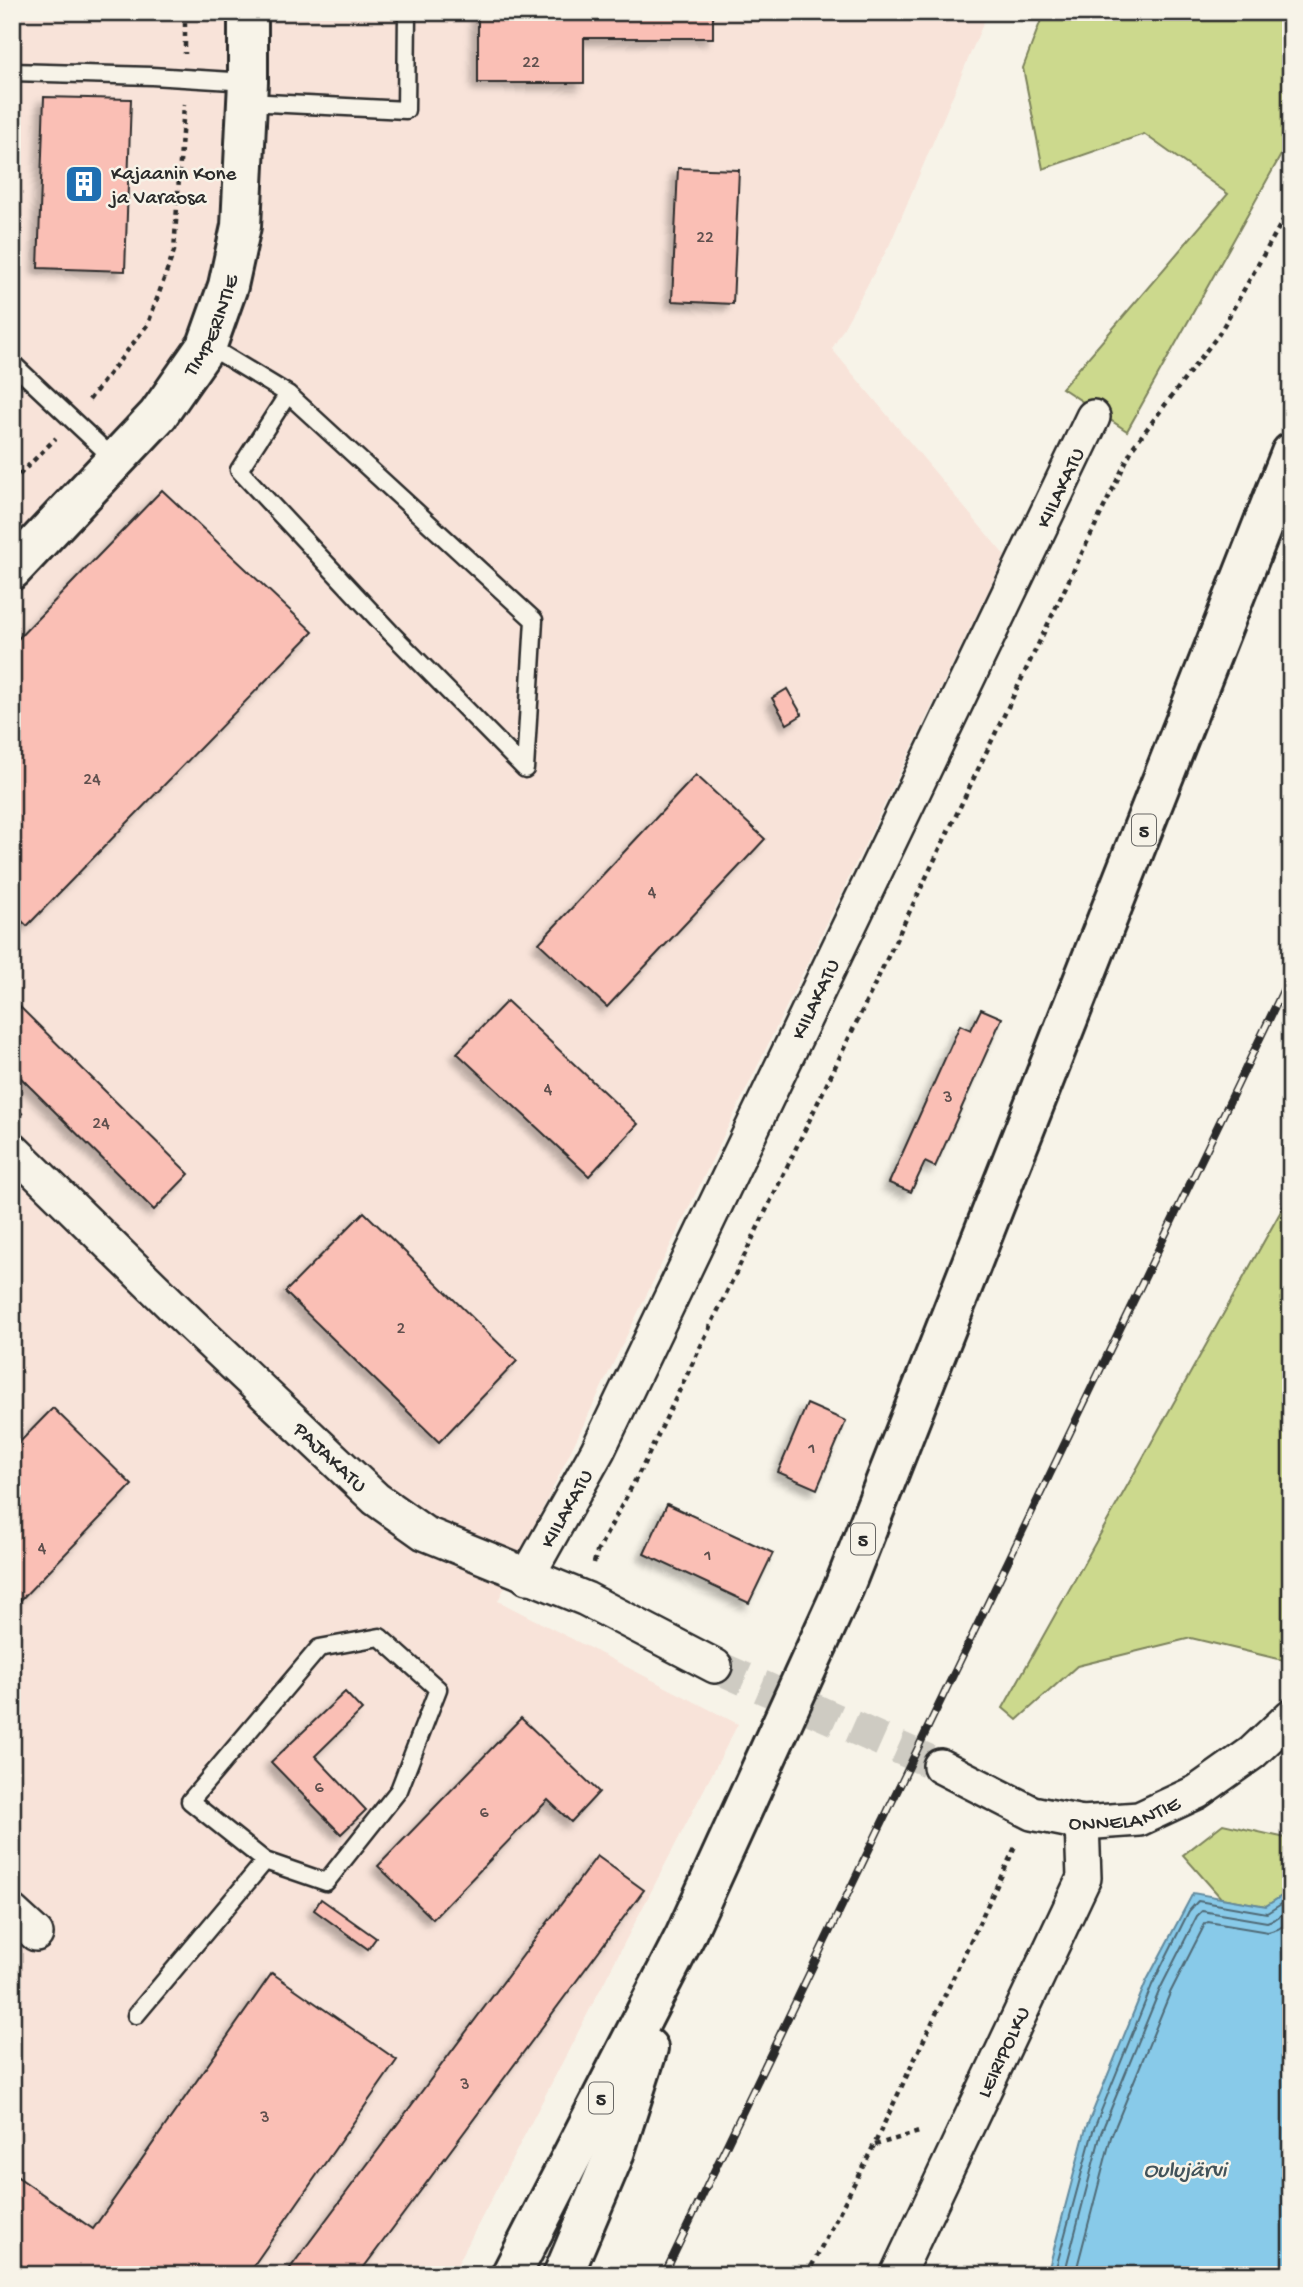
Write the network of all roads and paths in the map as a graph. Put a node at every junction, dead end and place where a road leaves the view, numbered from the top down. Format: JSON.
{"nodes":[{"id":1,"x":185,"y":12,"type":"edge"},
{"id":2,"x":248,"y":12,"type":"edge"},
{"id":3,"x":407,"y":12,"type":"edge"},
{"id":4,"x":12,"y":72,"type":"edge"},
{"id":5,"x":186,"y":78,"type":"junction"},
{"id":6,"x":248,"y":92,"type":"junction"},
{"id":7,"x":1291,"y":206,"type":"edge"},
{"id":8,"x":207,"y":345,"type":"junction"},
{"id":9,"x":12,"y":363,"type":"edge"},
{"id":10,"x":288,"y":394,"type":"junction"},
{"id":11,"x":1093,"y":417,"type":"dead end"},
{"id":12,"x":73,"y":421,"type":"junction"},
{"id":13,"x":1291,"y":453,"type":"edge"},
{"id":14,"x":116,"y":461,"type":"junction"},
{"id":15,"x":12,"y":482,"type":"edge"},
{"id":16,"x":1291,"y":483,"type":"edge"},
{"id":17,"x":1264,"y":525,"type":"junction"},
{"id":18,"x":12,"y":570,"type":"edge"},
{"id":19,"x":12,"y":1105,"type":"edge"},
{"id":20,"x":22,"y":1115,"type":"dead end"},
{"id":21,"x":12,"y":1149,"type":"edge"},
{"id":22,"x":552,"y":1534,"type":"junction"},
{"id":23,"x":597,"y":1552,"type":"junction"},
{"id":24,"x":527,"y":1577,"type":"junction"},
{"id":25,"x":586,"y":1599,"type":"junction"},
{"id":26,"x":715,"y":1666,"type":"tunnel mouth"},
{"id":27,"x":1291,"y":1716,"type":"edge"},
{"id":28,"x":940,"y":1766,"type":"tunnel mouth"},
{"id":29,"x":1031,"y":1813,"type":"junction"},
{"id":30,"x":1082,"y":1823,"type":"junction"},
{"id":31,"x":265,"y":1861,"type":"junction"},
{"id":32,"x":12,"y":1912,"type":"edge"},
{"id":33,"x":36,"y":1934,"type":"dead end"},
{"id":34,"x":685,"y":1936,"type":"junction"},
{"id":35,"x":136,"y":2015,"type":"dead end"},
{"id":36,"x":919,"y":2132,"type":"dead end"},
{"id":37,"x":874,"y":2145,"type":"junction"},
{"id":38,"x":511,"y":2275,"type":"edge"},
{"id":39,"x":563,"y":2275,"type":"edge"},
{"id":40,"x":807,"y":2275,"type":"edge"},
{"id":41,"x":897,"y":2275,"type":"edge"}],
"edges":[{"from":1,"to":5,"type":"path"},
{"from":2,"to":6,"type":"main road","name":"TIMPERINTIE"},
{"from":3,"to":6,"type":"lane"},
{"from":4,"to":5,"type":"lane"},
{"from":5,"to":6,"type":"lane"},
{"from":5,"to":12,"type":"path"},
{"from":6,"to":8,"type":"main road","name":"TIMPERINTIE"},
{"from":7,"to":23,"type":"path"},
{"from":8,"to":10,"type":"lane"},
{"from":8,"to":14,"type":"main road","name":"TIMPERINTIE"},
{"from":9,"to":12,"type":"lane"},
{"from":10,"to":10,"type":"lane"},
{"from":11,"to":22,"type":"street","name":"KIILAKATU"},
{"from":12,"to":14,"type":"lane"},
{"from":12,"to":15,"type":"path"},
{"from":13,"to":17,"type":"main road","number":"5"},
{"from":14,"to":18,"type":"main road","name":"TIMPERINTIE"},
{"from":16,"to":17,"type":"main road"},
{"from":17,"to":34,"type":"main road","number":"5"},
{"from":19,"to":20,"type":"path"},
{"from":21,"to":24,"type":"street","name":"PAJAKATU"},
{"from":22,"to":23,"type":"path"},
{"from":22,"to":24,"type":"street","name":"KIILAKATU"},
{"from":23,"to":25,"type":"path"},
{"from":24,"to":25,"type":"street","name":"PAJAKATU"},
{"from":25,"to":26,"type":"street","name":"PAJAKATU"},
{"from":27,"to":30,"type":"street","name":"ONNELANTIE"},
{"from":28,"to":29,"type":"street","name":"ONNELANTIE"},
{"from":29,"to":30,"type":"street","name":"ONNELANTIE"},
{"from":29,"to":37,"type":"path"},
{"from":30,"to":41,"type":"street","name":"LEIRIPOLKU"},
{"from":31,"to":31,"type":"lane"},
{"from":31,"to":35,"type":"lane"},
{"from":32,"to":33,"type":"street"},
{"from":34,"to":38,"type":"main road","number":"5"},
{"from":34,"to":39,"type":"main road","number":"5"},
{"from":36,"to":37,"type":"path"},
{"from":37,"to":40,"type":"path"}]}
